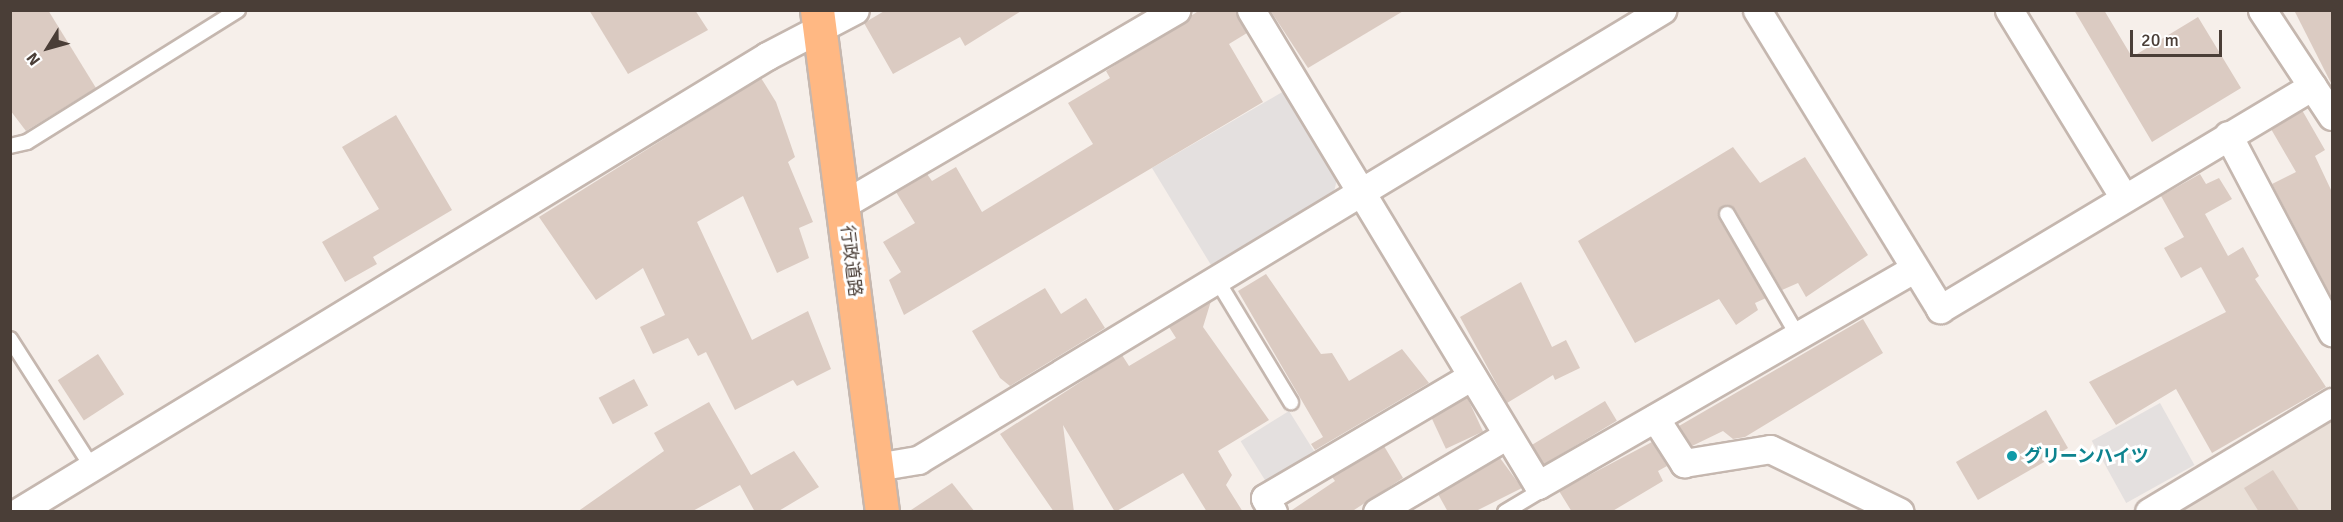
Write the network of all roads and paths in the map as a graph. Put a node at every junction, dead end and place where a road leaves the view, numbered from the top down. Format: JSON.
{"nodes":[{"id":1,"x":238,"y":10,"type":"edge"},
{"id":2,"x":855,"y":10,"type":"edge"},
{"id":3,"x":1176,"y":10,"type":"edge"},
{"id":4,"x":1251,"y":10,"type":"edge"},
{"id":5,"x":1662,"y":10,"type":"edge"},
{"id":6,"x":1757,"y":10,"type":"edge"},
{"id":7,"x":2009,"y":10,"type":"edge"},
{"id":8,"x":2262,"y":10,"type":"edge"},
{"id":9,"x":818,"y":21,"type":"edge"},
{"id":10,"x":2312,"y":86,"type":"junction"},
{"id":11,"x":2332,"y":116,"type":"edge"},
{"id":12,"x":2228,"y":135,"type":"junction"},
{"id":13,"x":10,"y":146,"type":"edge"},
{"id":14,"x":1362,"y":192,"type":"junction"},
{"id":15,"x":2123,"y":196,"type":"junction"},
{"id":16,"x":844,"y":204,"type":"junction"},
{"id":17,"x":1727,"y":214,"type":"dead end"},
{"id":18,"x":1914,"y":269,"type":"junction"},
{"id":19,"x":1217,"y":280,"type":"junction"},
{"id":20,"x":2332,"y":332,"type":"edge"},
{"id":21,"x":1798,"y":336,"type":"junction"},
{"id":22,"x":10,"y":339,"type":"edge"},
{"id":23,"x":1472,"y":376,"type":"junction"},
{"id":24,"x":1292,"y":402,"type":"dead end"},
{"id":25,"x":2332,"y":402,"type":"edge"},
{"id":26,"x":1655,"y":418,"type":"junction"},
{"id":27,"x":1507,"y":435,"type":"junction"},
{"id":28,"x":92,"y":467,"type":"junction"},
{"id":29,"x":876,"y":467,"type":"junction"},
{"id":30,"x":1538,"y":485,"type":"junction"},
{"id":31,"x":18,"y":512,"type":"edge"},
{"id":32,"x":882,"y":512,"type":"edge"},
{"id":33,"x":1273,"y":512,"type":"edge"},
{"id":34,"x":1377,"y":512,"type":"edge"},
{"id":35,"x":1505,"y":512,"type":"edge"},
{"id":36,"x":1900,"y":512,"type":"edge"},
{"id":37,"x":2149,"y":512,"type":"edge"}],
"edges":[{"from":1,"to":13,"type":"lane"},
{"from":2,"to":9,"type":"street"},
{"from":3,"to":16,"type":"street"},
{"from":4,"to":14,"type":"street"},
{"from":5,"to":14,"type":"street"},
{"from":6,"to":18,"type":"street"},
{"from":7,"to":15,"type":"street"},
{"from":8,"to":10,"type":"street"},
{"from":9,"to":16,"type":"highway","name":"行政道路"},
{"from":9,"to":28,"type":"street"},
{"from":10,"to":11,"type":"street"},
{"from":10,"to":12,"type":"street"},
{"from":12,"to":15,"type":"street"},
{"from":12,"to":20,"type":"street"},
{"from":14,"to":19,"type":"street"},
{"from":14,"to":23,"type":"street"},
{"from":15,"to":18,"type":"street"},
{"from":16,"to":29,"type":"highway","name":"行政道路"},
{"from":17,"to":21,"type":"lane"},
{"from":18,"to":21,"type":"street"},
{"from":19,"to":24,"type":"lane"},
{"from":19,"to":29,"type":"street"},
{"from":21,"to":26,"type":"street"},
{"from":22,"to":28,"type":"lane"},
{"from":23,"to":27,"type":"street"},
{"from":23,"to":33,"type":"street"},
{"from":25,"to":37,"type":"street"},
{"from":26,"to":30,"type":"street"},
{"from":26,"to":36,"type":"street"},
{"from":27,"to":30,"type":"street"},
{"from":27,"to":34,"type":"street"},
{"from":28,"to":31,"type":"street"},
{"from":29,"to":32,"type":"highway","name":"行政道路"},
{"from":30,"to":35,"type":"lane"}]}
